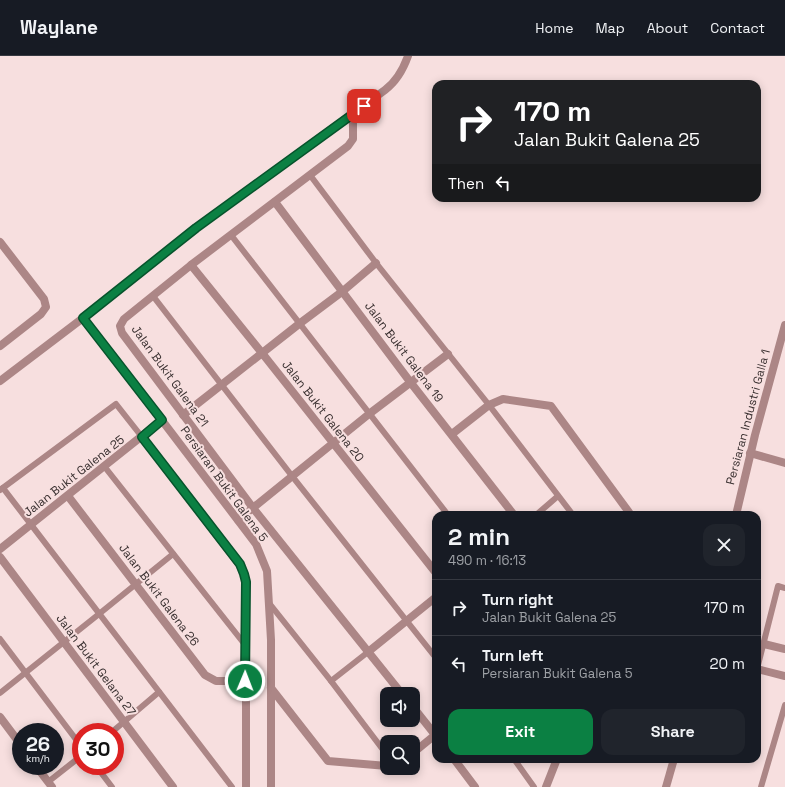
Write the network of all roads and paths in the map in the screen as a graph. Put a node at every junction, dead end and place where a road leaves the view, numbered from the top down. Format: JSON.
{"nodes":[{"id":1,"x":408,"y":56,"type":"edge"},
{"id":2,"x":353,"y":114,"type":"junction"},
{"id":3,"x":310,"y":175,"type":"junction"},
{"id":4,"x":275,"y":202,"type":"junction"},
{"id":5,"x":231,"y":235,"type":"junction"},
{"id":6,"x":0,"y":242,"type":"edge"},
{"id":7,"x":376,"y":263,"type":"junction"},
{"id":8,"x":191,"y":265,"type":"junction"},
{"id":9,"x":343,"y":291,"type":"junction"},
{"id":10,"x":153,"y":296,"type":"junction"},
{"id":11,"x":83,"y":318,"type":"junction"},
{"id":12,"x":299,"y":324,"type":"junction"},
{"id":13,"x":785,"y":325,"type":"edge"},
{"id":14,"x":0,"y":346,"type":"edge"},
{"id":15,"x":262,"y":353,"type":"junction"},
{"id":16,"x":448,"y":354,"type":"junction"},
{"id":17,"x":0,"y":380,"type":"edge"},
{"id":18,"x":411,"y":382,"type":"junction"},
{"id":19,"x":222,"y":384,"type":"junction"},
{"id":20,"x":490,"y":405,"type":"junction"},
{"id":21,"x":369,"y":414,"type":"junction"},
{"id":22,"x":183,"y":415,"type":"junction"},
{"id":23,"x":162,"y":420,"type":"junction"},
{"id":24,"x":452,"y":434,"type":"junction"},
{"id":25,"x":142,"y":437,"type":"junction"},
{"id":26,"x":333,"y":444,"type":"junction"},
{"id":27,"x":750,"y":453,"type":"junction"},
{"id":28,"x":785,"y":463,"type":"edge"},
{"id":29,"x":104,"y":466,"type":"junction"},
{"id":30,"x":292,"y":476,"type":"junction"},
{"id":31,"x":1,"y":489,"type":"edge"},
{"id":32,"x":68,"y":496,"type":"junction"},
{"id":33,"x":558,"y":496,"type":"junction"},
{"id":34,"x":253,"y":508,"type":"junction"},
{"id":35,"x":445,"y":511,"type":"edge"},
{"id":36,"x":511,"y":511,"type":"edge"},
{"id":37,"x":541,"y":511,"type":"edge"},
{"id":38,"x":570,"y":511,"type":"edge"},
{"id":39,"x":628,"y":511,"type":"edge"},
{"id":40,"x":737,"y":511,"type":"edge"},
{"id":41,"x":238,"y":520,"type":"junction"},
{"id":42,"x":31,"y":525,"type":"junction"},
{"id":43,"x":0,"y":549,"type":"edge"},
{"id":44,"x":173,"y":554,"type":"junction"},
{"id":45,"x":0,"y":556,"type":"edge"},
{"id":46,"x":432,"y":568,"type":"edge"},
{"id":47,"x":136,"y":585,"type":"junction"},
{"id":48,"x":785,"y":588,"type":"edge"},
{"id":49,"x":432,"y":600,"type":"edge"},
{"id":50,"x":269,"y":603,"type":"junction"},
{"id":51,"x":99,"y":614,"type":"junction"},
{"id":52,"x":406,"y":621,"type":"junction"},
{"id":53,"x":0,"y":639,"type":"edge"},
{"id":54,"x":64,"y":642,"type":"junction"},
{"id":55,"x":764,"y":644,"type":"junction"},
{"id":56,"x":246,"y":646,"type":"junction"},
{"id":57,"x":785,"y":649,"type":"edge"},
{"id":58,"x":368,"y":652,"type":"junction"},
{"id":59,"x":432,"y":653,"type":"edge"},
{"id":60,"x":761,"y":655,"type":"edge"},
{"id":61,"x":761,"y":670,"type":"edge"},
{"id":62,"x":25,"y":673,"type":"junction"},
{"id":63,"x":785,"y":676,"type":"edge"},
{"id":64,"x":245,"y":681,"type":"junction"},
{"id":65,"x":331,"y":681,"type":"junction"},
{"id":66,"x":396,"y":687,"type":"edge"},
{"id":67,"x":271,"y":688,"type":"junction"},
{"id":68,"x":159,"y":692,"type":"junction"},
{"id":69,"x":0,"y":693,"type":"edge"},
{"id":70,"x":785,"y":704,"type":"edge"},
{"id":71,"x":420,"y":716,"type":"edge"},
{"id":72,"x":0,"y":717,"type":"edge"},
{"id":73,"x":124,"y":723,"type":"junction"},
{"id":74,"x":432,"y":730,"type":"edge"},
{"id":75,"x":12,"y":733,"type":"edge"},
{"id":76,"x":72,"y":734,"type":"edge"},
{"id":77,"x":432,"y":738,"type":"edge"},
{"id":78,"x":380,"y":746,"type":"edge"},
{"id":79,"x":420,"y":748,"type":"edge"},
{"id":80,"x":457,"y":763,"type":"edge"},
{"id":81,"x":517,"y":763,"type":"edge"},
{"id":82,"x":555,"y":763,"type":"edge"},
{"id":83,"x":673,"y":763,"type":"edge"},
{"id":84,"x":72,"y":764,"type":"edge"},
{"id":85,"x":380,"y":765,"type":"edge"},
{"id":86,"x":43,"y":775,"type":"edge"},
{"id":87,"x":103,"y":775,"type":"edge"},
{"id":88,"x":50,"y":784,"type":"edge"},
{"id":89,"x":112,"y":787,"type":"edge"},
{"id":90,"x":174,"y":787,"type":"edge"},
{"id":91,"x":232,"y":787,"type":"edge"},
{"id":92,"x":246,"y":787,"type":"edge"},
{"id":93,"x":271,"y":787,"type":"edge"},
{"id":94,"x":475,"y":787,"type":"edge"},
{"id":95,"x":534,"y":787,"type":"edge"},
{"id":96,"x":546,"y":787,"type":"edge"},
{"id":97,"x":666,"y":787,"type":"edge"},
{"id":98,"x":761,"y":787,"type":"edge"}],
"edges":[{"from":1,"to":2,"type":"street"},
{"from":2,"to":3,"type":"street","name":"Jalan Bukit Galena 21"},
{"from":2,"to":11,"type":"street"},
{"from":3,"to":4,"type":"street","name":"Jalan Bukit Galena 21"},
{"from":3,"to":7,"type":"lane"},
{"from":4,"to":5,"type":"street","name":"Jalan Bukit Galena 21"},
{"from":4,"to":9,"type":"street","name":"Jalan Bukit Galena 19"},
{"from":5,"to":8,"type":"street","name":"Jalan Bukit Galena 21"},
{"from":5,"to":12,"type":"lane"},
{"from":6,"to":14,"type":"street"},
{"from":7,"to":9,"type":"street"},
{"from":7,"to":16,"type":"lane"},
{"from":8,"to":10,"type":"street","name":"Jalan Bukit Galena 21"},
{"from":8,"to":15,"type":"street","name":"Jalan Bukit Galena 20"},
{"from":9,"to":12,"type":"street"},
{"from":9,"to":18,"type":"street","name":"Jalan Bukit Galena 19"},
{"from":10,"to":19,"type":"lane"},
{"from":10,"to":22,"type":"street","name":"Jalan Bukit Galena 21"},
{"from":11,"to":17,"type":"street"},
{"from":11,"to":23,"type":"street","name":"Persiaran Bukit Galena 5"},
{"from":12,"to":15,"type":"street"},
{"from":12,"to":21,"type":"lane"},
{"from":13,"to":27,"type":"street","name":"Persiaran Industri Galla 1"},
{"from":15,"to":19,"type":"street"},
{"from":15,"to":26,"type":"street","name":"Jalan Bukit Galena 20"},
{"from":16,"to":18,"type":"street"},
{"from":16,"to":20,"type":"lane"},
{"from":18,"to":21,"type":"street"},
{"from":18,"to":24,"type":"street","name":"Jalan Bukit Galena 19"},
{"from":19,"to":22,"type":"street"},
{"from":19,"to":30,"type":"lane"},
{"from":20,"to":24,"type":"street"},
{"from":20,"to":33,"type":"lane"},
{"from":20,"to":39,"type":"street"},
{"from":21,"to":26,"type":"street"},
{"from":21,"to":35,"type":"lane"},
{"from":22,"to":34,"type":"street","name":"Jalan Bukit Galena 21"},
{"from":23,"to":25,"type":"street","name":"Jalan Bukit Galena 25"},
{"from":23,"to":41,"type":"street","name":"Persiaran Bukit Galena 5"},
{"from":24,"to":36,"type":"street","name":"Jalan Bukit Galena 19"},
{"from":25,"to":29,"type":"street","name":"Jalan Bukit Galena 25"},
{"from":25,"to":31,"type":"lane"},
{"from":25,"to":56,"type":"street"},
{"from":26,"to":30,"type":"street"},
{"from":26,"to":46,"type":"street","name":"Jalan Bukit Galena 20"},
{"from":27,"to":28,"type":"street"},
{"from":27,"to":40,"type":"street","name":"Persiaran Industri Galla 1"},
{"from":29,"to":32,"type":"street","name":"Jalan Bukit Galena 25"},
{"from":29,"to":44,"type":"lane"},
{"from":30,"to":34,"type":"street"},
{"from":30,"to":52,"type":"lane"},
{"from":31,"to":42,"type":"lane"},
{"from":32,"to":42,"type":"street","name":"Jalan Bukit Galena 25"},
{"from":32,"to":47,"type":"street","name":"Jalan Bukit Galena 26"},
{"from":33,"to":37,"type":"lane"},
{"from":33,"to":38,"type":"lane"},
{"from":34,"to":41,"type":"street"},
{"from":34,"to":58,"type":"street","name":"Jalan Bukit Galena 21"},
{"from":41,"to":50,"type":"street","name":"Persiaran Bukit Galena 5"},
{"from":42,"to":43,"type":"street","name":"Jalan Bukit Galena 25"},
{"from":42,"to":51,"type":"lane"},
{"from":44,"to":47,"type":"lane"},
{"from":44,"to":56,"type":"lane"},
{"from":45,"to":54,"type":"street","name":"Jalan Bukit Gelana 27"},
{"from":47,"to":51,"type":"lane"},
{"from":47,"to":64,"type":"street","name":"Jalan Bukit Galena 26"},
{"from":48,"to":55,"type":"lane"},
{"from":49,"to":52,"type":"street"},
{"from":50,"to":65,"type":"lane"},
{"from":50,"to":67,"type":"street","name":"Persiaran Bukit Galena 5"},
{"from":51,"to":54,"type":"lane"},
{"from":51,"to":68,"type":"lane"},
{"from":52,"to":58,"type":"street"},
{"from":52,"to":59,"type":"lane"},
{"from":53,"to":62,"type":"lane"},
{"from":54,"to":62,"type":"lane"},
{"from":54,"to":73,"type":"street","name":"Jalan Bukit Gelana 27"},
{"from":55,"to":57,"type":"street"},
{"from":55,"to":60,"type":"lane"},
{"from":56,"to":64,"type":"street"},
{"from":58,"to":65,"type":"lane"},
{"from":58,"to":66,"type":"street","name":"Jalan Bukit Galena 21"},
{"from":61,"to":63,"type":"street"},
{"from":62,"to":69,"type":"lane"},
{"from":62,"to":76,"type":"lane"},
{"from":64,"to":92,"type":"street"},
{"from":65,"to":78,"type":"lane"},
{"from":67,"to":85,"type":"street"},
{"from":67,"to":93,"type":"street","name":"Persiaran Bukit Galena 5"},
{"from":68,"to":73,"type":"lane"},
{"from":68,"to":91,"type":"lane"},
{"from":70,"to":98,"type":"lane"},
{"from":71,"to":74,"type":"street"},
{"from":72,"to":75,"type":"street"},
{"from":73,"to":90,"type":"street","name":"Jalan Bukit Gelana 27"},
{"from":77,"to":79,"type":"street"},
{"from":80,"to":94,"type":"street"},
{"from":81,"to":95,"type":"lane"},
{"from":82,"to":96,"type":"street"},
{"from":83,"to":97,"type":"street"},
{"from":84,"to":88,"type":"lane"},
{"from":86,"to":88,"type":"street"},
{"from":87,"to":89,"type":"lane"}]}
